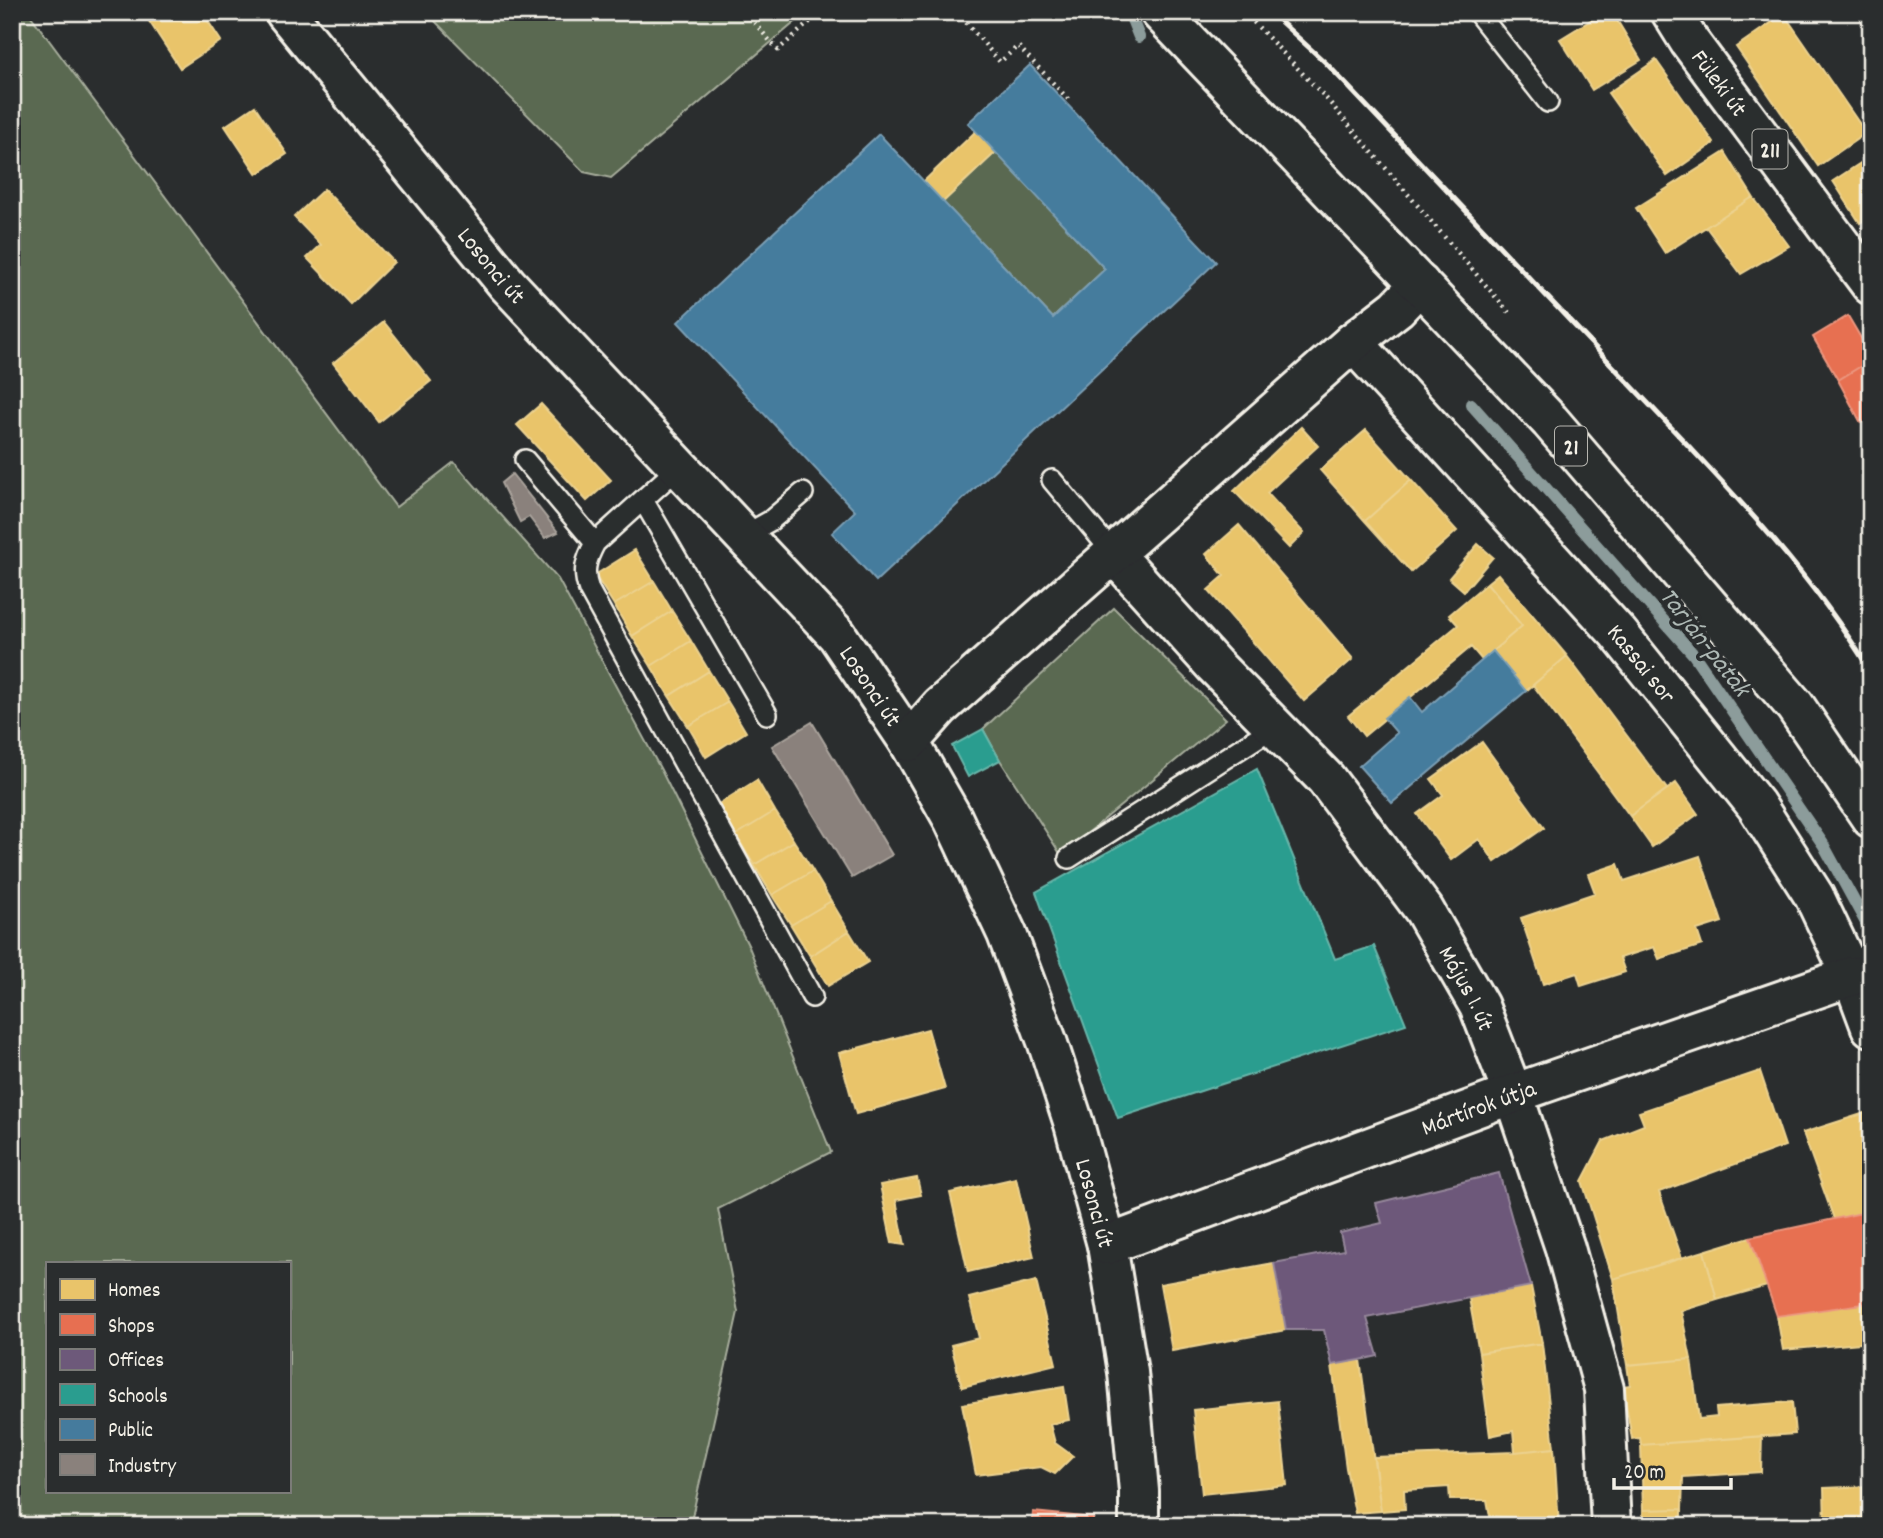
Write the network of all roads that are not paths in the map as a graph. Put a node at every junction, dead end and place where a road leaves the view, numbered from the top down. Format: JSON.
{"nodes":[{"id":1,"x":285,"y":12,"type":"edge"},
{"id":2,"x":1160,"y":12,"type":"edge"},
{"id":3,"x":1477,"y":12,"type":"edge"},
{"id":4,"x":1671,"y":12,"type":"edge"},
{"id":5,"x":1548,"y":102,"type":"dead end"},
{"id":6,"x":1420,"y":284,"type":"junction"},
{"id":7,"x":1871,"y":285,"type":"edge"},
{"id":8,"x":1353,"y":342,"type":"junction"},
{"id":9,"x":525,"y":460,"type":"dead end"},
{"id":10,"x":679,"y":467,"type":"junction"},
{"id":11,"x":1052,"y":480,"type":"dead end"},
{"id":12,"x":803,"y":493,"type":"dead end"},
{"id":13,"x":643,"y":500,"type":"junction"},
{"id":14,"x":743,"y":536,"type":"junction"},
{"id":15,"x":595,"y":543,"type":"junction"},
{"id":16,"x":1121,"y":562,"type":"junction"},
{"id":17,"x":767,"y":714,"type":"dead end"},
{"id":18,"x":1274,"y":727,"type":"junction"},
{"id":19,"x":909,"y":742,"type":"junction"},
{"id":20,"x":1871,"y":818,"type":"edge"},
{"id":21,"x":1069,"y":858,"type":"dead end"},
{"id":22,"x":1852,"y":976,"type":"junction"},
{"id":23,"x":812,"y":997,"type":"dead end"},
{"id":24,"x":1871,"y":1027,"type":"edge"},
{"id":25,"x":1513,"y":1094,"type":"junction"},
{"id":26,"x":1107,"y":1245,"type":"junction"},
{"id":27,"x":1139,"y":1526,"type":"edge"},
{"id":28,"x":1611,"y":1526,"type":"edge"}],
"edges":[{"from":1,"to":10,"type":"street","name":"Losonci út"},
{"from":2,"to":6,"type":"street","number":"21"},
{"from":3,"to":5,"type":"lane"},
{"from":4,"to":7,"type":"street","name":"Füleki út","number":"211"},
{"from":6,"to":8,"type":"street"},
{"from":6,"to":20,"type":"street","number":"21"},
{"from":8,"to":16,"type":"street"},
{"from":8,"to":22,"type":"street","name":"Kassai sor"},
{"from":9,"to":15,"type":"lane"},
{"from":10,"to":13,"type":"lane"},
{"from":10,"to":14,"type":"street","name":"Losonci út"},
{"from":11,"to":16,"type":"lane"},
{"from":12,"to":14,"type":"lane"},
{"from":13,"to":15,"type":"lane"},
{"from":13,"to":17,"type":"lane"},
{"from":14,"to":19,"type":"street","name":"Losonci út"},
{"from":15,"to":23,"type":"lane"},
{"from":16,"to":18,"type":"street","name":"Május 1. út"},
{"from":16,"to":19,"type":"street"},
{"from":18,"to":21,"type":"lane"},
{"from":18,"to":25,"type":"street","name":"Május 1. út"},
{"from":19,"to":26,"type":"street","name":"Losonci út"},
{"from":22,"to":24,"type":"street","name":"Kassai sor"},
{"from":22,"to":25,"type":"street","name":"Mártírok útja"},
{"from":25,"to":26,"type":"street","name":"Mártírok útja"},
{"from":25,"to":28,"type":"street","name":"Május 1. út"},
{"from":26,"to":27,"type":"street","name":"Losonci út"}]}
